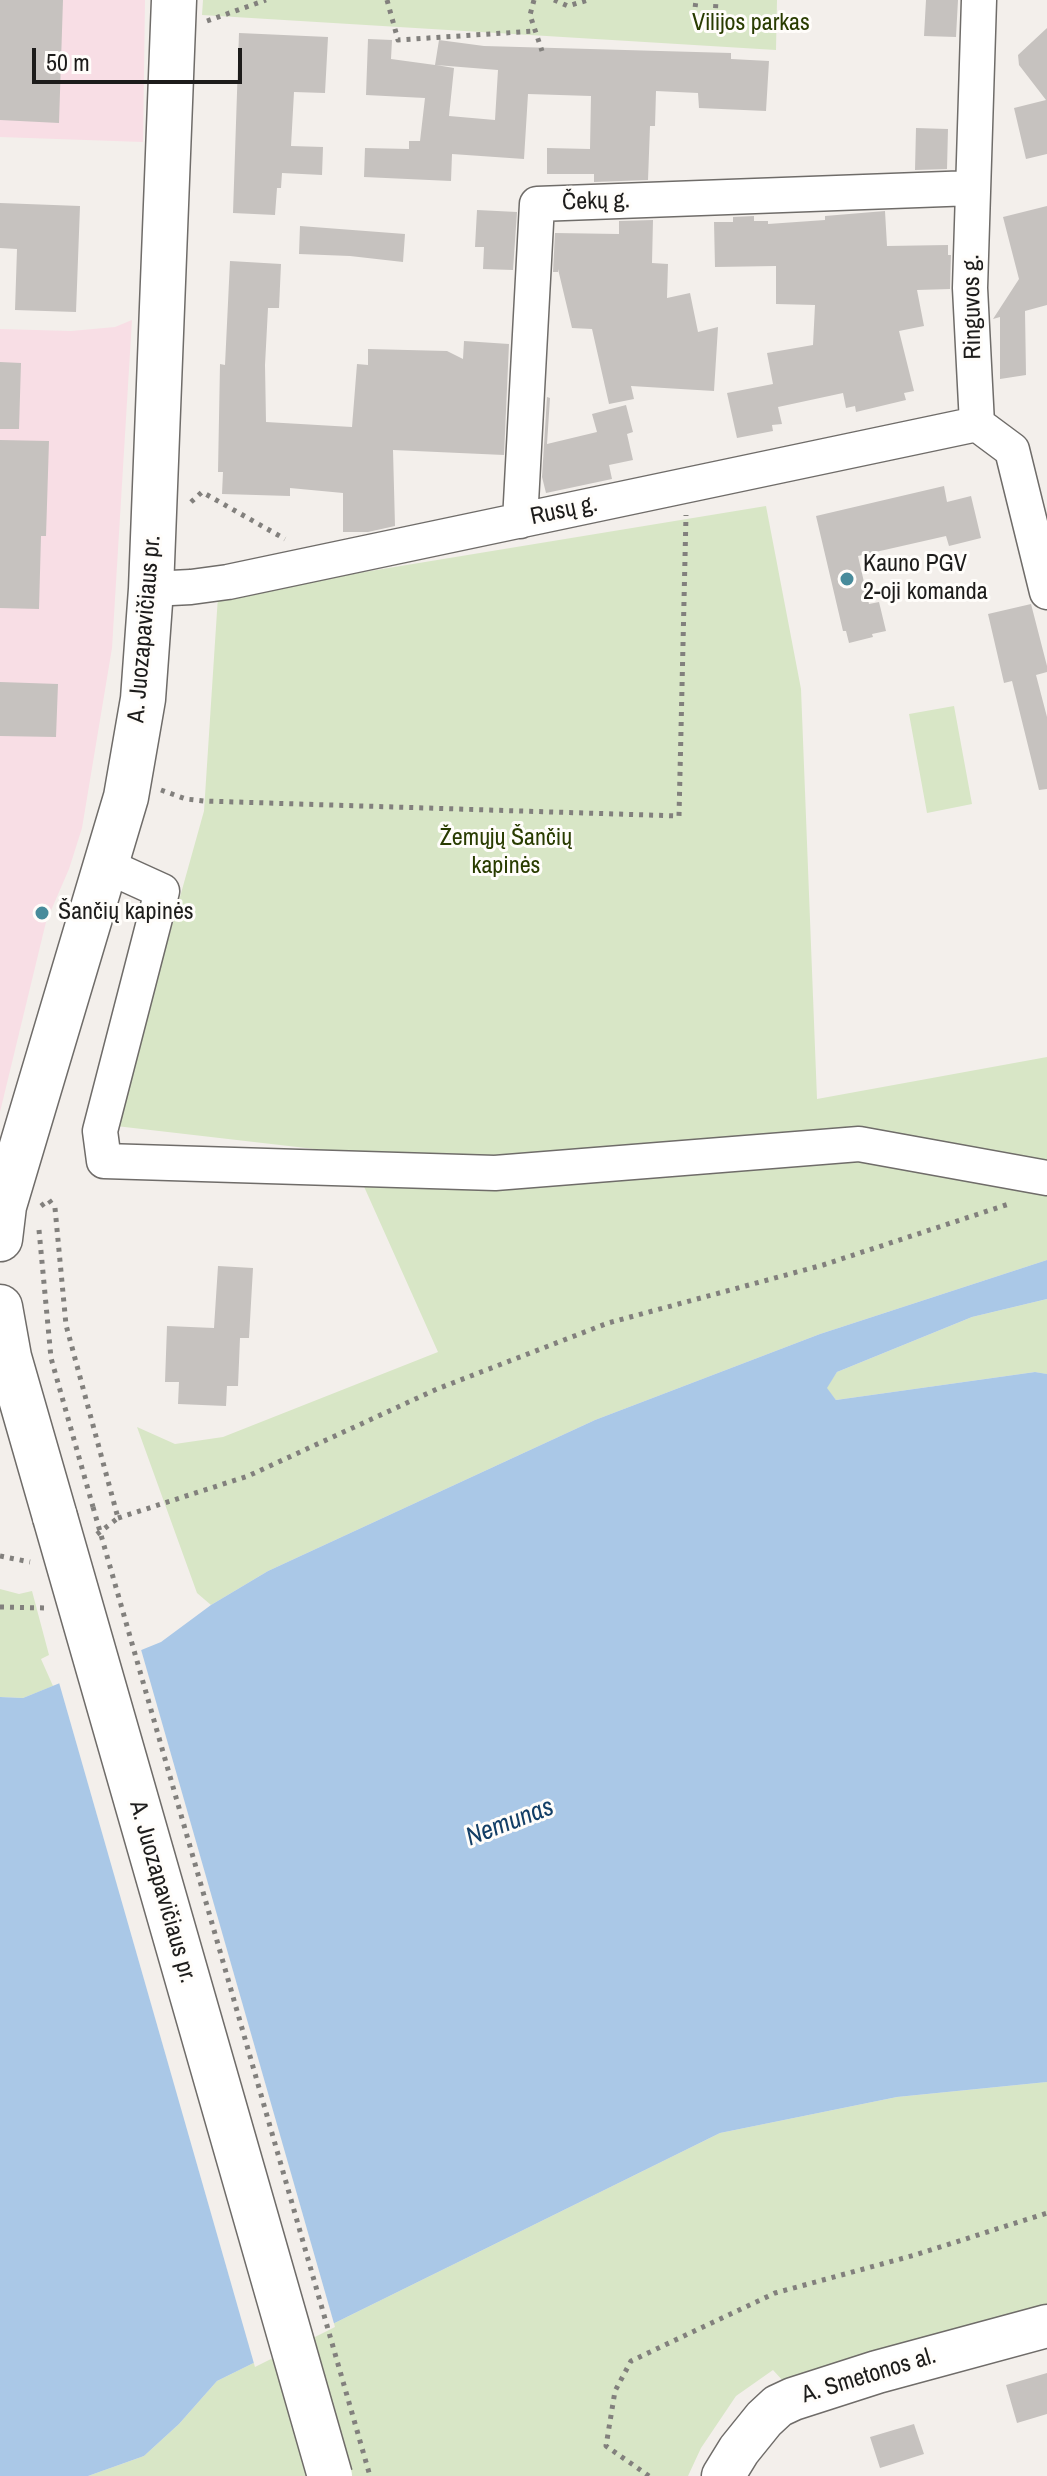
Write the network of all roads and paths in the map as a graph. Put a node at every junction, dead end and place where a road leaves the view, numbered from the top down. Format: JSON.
{"nodes":[{"id":1,"x":266,"y":0,"type":"edge"},
{"id":2,"x":387,"y":0,"type":"edge"},
{"id":3,"x":534,"y":0,"type":"edge"},
{"id":4,"x":554,"y":0,"type":"edge"},
{"id":5,"x":588,"y":0,"type":"edge"},
{"id":6,"x":696,"y":0,"type":"edge"},
{"id":7,"x":716,"y":0,"type":"edge"},
{"id":8,"x":979,"y":0,"type":"edge"},
{"id":9,"x":173,"y":17,"type":"edge"},
{"id":10,"x":694,"y":17,"type":"dead end"},
{"id":11,"x":715,"y":18,"type":"dead end"},
{"id":12,"x":535,"y":31,"type":"junction"},
{"id":13,"x":542,"y":51,"type":"dead end"},
{"id":14,"x":973,"y":188,"type":"junction"},
{"id":15,"x":977,"y":424,"type":"junction"},
{"id":16,"x":687,"y":486,"type":"junction"},
{"id":17,"x":154,"y":508,"type":"junction"},
{"id":18,"x":520,"y":521,"type":"junction"},
{"id":19,"x":324,"y":562,"type":"junction"},
{"id":20,"x":151,"y":589,"type":"junction"},
{"id":21,"x":1047,"y":592,"type":"edge"},
{"id":22,"x":186,"y":799,"type":"dead end"},
{"id":23,"x":107,"y":866,"type":"junction"},
{"id":24,"x":1047,"y":1178,"type":"edge"},
{"id":25,"x":1017,"y":1201,"type":"dead end"},
{"id":26,"x":37,"y":1210,"type":"dead end"},
{"id":27,"x":19,"y":1231,"type":"edge"},
{"id":28,"x":0,"y":1307,"type":"edge"},
{"id":29,"x":4,"y":1357,"type":"edge"},
{"id":30,"x":118,"y":1518,"type":"junction"},
{"id":31,"x":77,"y":1523,"type":"junction"},
{"id":32,"x":0,"y":1556,"type":"edge"},
{"id":33,"x":42,"y":1564,"type":"dead end"},
{"id":34,"x":1047,"y":2213,"type":"edge"},
{"id":35,"x":1047,"y":2326,"type":"edge"},
{"id":36,"x":330,"y":2476,"type":"edge"},
{"id":37,"x":370,"y":2476,"type":"edge"},
{"id":38,"x":649,"y":2476,"type":"edge"},
{"id":39,"x":723,"y":2476,"type":"edge"}],
"edges":[{"from":1,"to":9,"type":"path"},
{"from":2,"to":12,"type":"path"},
{"from":3,"to":12,"type":"path"},
{"from":4,"to":5,"type":"path"},
{"from":6,"to":10,"type":"path"},
{"from":7,"to":11,"type":"path"},
{"from":8,"to":14,"type":"street","name":"Ringuvos g."},
{"from":9,"to":17,"type":"main road","name":"A. Juozapavičiaus pr."},
{"from":12,"to":13,"type":"path"},
{"from":14,"to":15,"type":"street","name":"Ringuvos g."},
{"from":14,"to":18,"type":"street","name":"Čekų g."},
{"from":15,"to":16,"type":"street","name":"Rusų g."},
{"from":15,"to":21,"type":"street"},
{"from":16,"to":18,"type":"street","name":"Rusų g."},
{"from":16,"to":22,"type":"path"},
{"from":17,"to":19,"type":"path"},
{"from":17,"to":20,"type":"main road","name":"A. Juozapavičiaus pr."},
{"from":18,"to":19,"type":"street","name":"Rusų g."},
{"from":19,"to":20,"type":"street","name":"Rusų g."},
{"from":20,"to":23,"type":"main road","name":"A. Juozapavičiaus pr."},
{"from":23,"to":24,"type":"street"},
{"from":23,"to":27,"type":"main road","name":"A. Juozapavičiaus pr."},
{"from":25,"to":30,"type":"path"},
{"from":26,"to":30,"type":"path"},
{"from":27,"to":31,"type":"path"},
{"from":28,"to":29,"type":"main road","name":"A. Juozapavičiaus pr."},
{"from":29,"to":31,"type":"main road","name":"A. Juozapavičiaus pr."},
{"from":30,"to":31,"type":"path"},
{"from":31,"to":36,"type":"main road","name":"A. Juozapavičiaus pr.","bridge":true},
{"from":31,"to":37,"type":"path","bridge":true},
{"from":32,"to":33,"type":"path"},
{"from":34,"to":38,"type":"path"},
{"from":35,"to":39,"type":"street","name":"A. Smetonos al."}]}
